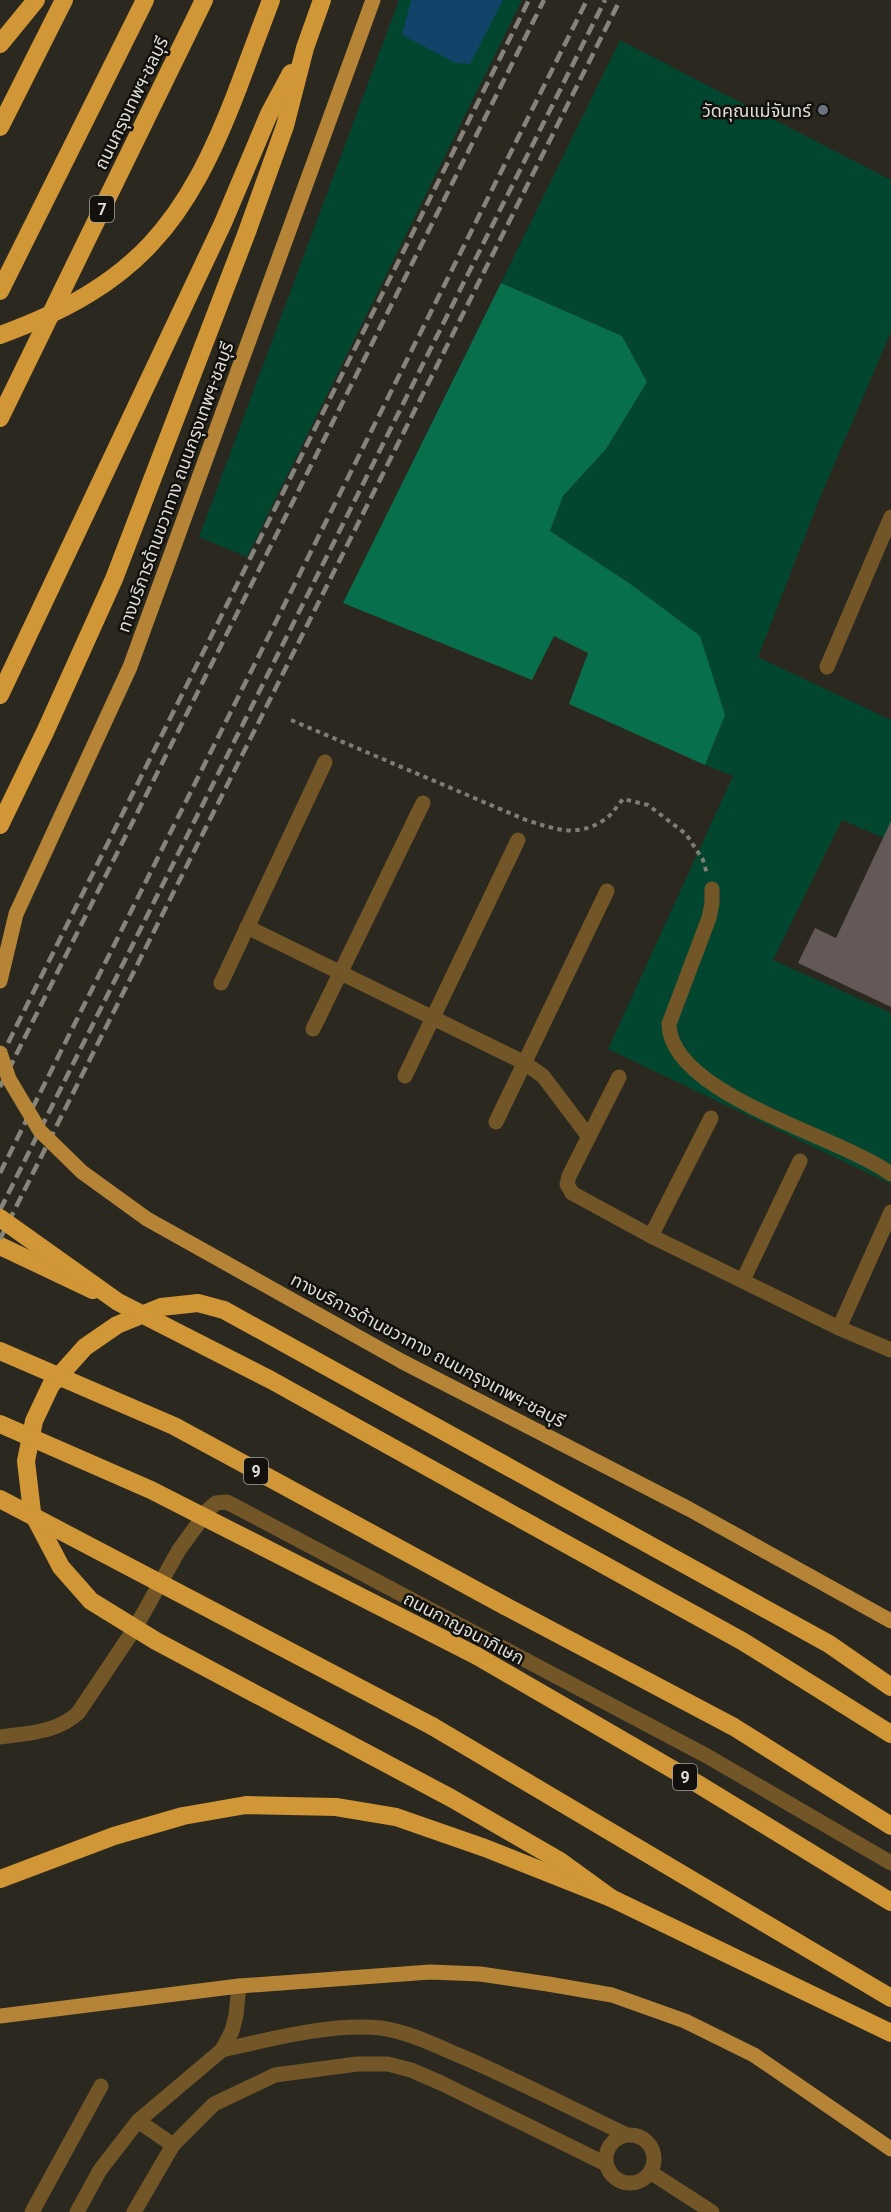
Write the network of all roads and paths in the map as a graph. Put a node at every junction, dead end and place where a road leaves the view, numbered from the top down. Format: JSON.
{"nodes":[{"id":1,"x":36,"y":0,"type":"edge"},
{"id":2,"x":64,"y":0,"type":"edge"},
{"id":3,"x":145,"y":0,"type":"edge"},
{"id":4,"x":204,"y":0,"type":"edge"},
{"id":5,"x":271,"y":0,"type":"edge"},
{"id":6,"x":322,"y":0,"type":"edge"},
{"id":7,"x":373,"y":0,"type":"edge"},
{"id":8,"x":0,"y":44,"type":"edge"},
{"id":9,"x":305,"y":48,"type":"junction"},
{"id":10,"x":0,"y":127,"type":"edge"},
{"id":11,"x":0,"y":291,"type":"edge"},
{"id":12,"x":0,"y":334,"type":"edge"},
{"id":13,"x":0,"y":418,"type":"edge"},
{"id":14,"x":891,"y":517,"type":"edge"},
{"id":15,"x":827,"y":667,"type":"dead end"},
{"id":16,"x":0,"y":694,"type":"edge"},
{"id":17,"x":291,"y":720,"type":"dead end"},
{"id":18,"x":326,"y":762,"type":"dead end"},
{"id":19,"x":423,"y":803,"type":"dead end"},
{"id":20,"x":0,"y":825,"type":"edge"},
{"id":21,"x":518,"y":840,"type":"dead end"},
{"id":22,"x":711,"y":889,"type":"joint"},
{"id":23,"x":607,"y":891,"type":"dead end"},
{"id":24,"x":247,"y":927,"type":"junction"},
{"id":25,"x":340,"y":973,"type":"junction"},
{"id":26,"x":0,"y":981,"type":"edge"},
{"id":27,"x":221,"y":983,"type":"dead end"},
{"id":28,"x":432,"y":1018,"type":"junction"},
{"id":29,"x":313,"y":1029,"type":"dead end"},
{"id":30,"x":0,"y":1053,"type":"edge"},
{"id":31,"x":523,"y":1062,"type":"junction"},
{"id":32,"x":405,"y":1076,"type":"dead end"},
{"id":33,"x":619,"y":1077,"type":"dead end"},
{"id":34,"x":711,"y":1118,"type":"dead end"},
{"id":35,"x":496,"y":1122,"type":"dead end"},
{"id":36,"x":589,"y":1137,"type":"junction"},
{"id":37,"x":800,"y":1161,"type":"dead end"},
{"id":38,"x":891,"y":1174,"type":"edge"},
{"id":39,"x":891,"y":1212,"type":"edge"},
{"id":40,"x":0,"y":1218,"type":"edge"},
{"id":41,"x":651,"y":1236,"type":"junction"},
{"id":42,"x":0,"y":1246,"type":"edge"},
{"id":43,"x":743,"y":1280,"type":"junction"},
{"id":44,"x":118,"y":1302,"type":"junction"},
{"id":45,"x":839,"y":1328,"type":"junction"},
{"id":46,"x":891,"y":1350,"type":"edge"},
{"id":47,"x":0,"y":1351,"type":"edge"},
{"id":48,"x":0,"y":1424,"type":"edge"},
{"id":49,"x":0,"y":1500,"type":"edge"},
{"id":50,"x":891,"y":1621,"type":"edge"},
{"id":51,"x":135,"y":1628,"type":"junction"},
{"id":52,"x":891,"y":1688,"type":"edge"},
{"id":53,"x":891,"y":1734,"type":"edge"},
{"id":54,"x":0,"y":1737,"type":"edge"},
{"id":55,"x":891,"y":1826,"type":"edge"},
{"id":56,"x":891,"y":1863,"type":"edge"},
{"id":57,"x":0,"y":1880,"type":"edge"},
{"id":58,"x":611,"y":1898,"type":"junction"},
{"id":59,"x":891,"y":1902,"type":"edge"},
{"id":60,"x":239,"y":1986,"type":"junction"},
{"id":61,"x":888,"y":1995,"type":"edge"},
{"id":62,"x":0,"y":2016,"type":"edge"},
{"id":63,"x":891,"y":2033,"type":"edge"},
{"id":64,"x":222,"y":2050,"type":"junction"},
{"id":65,"x":101,"y":2086,"type":"dead end"},
{"id":66,"x":138,"y":2121,"type":"junction"},
{"id":67,"x":625,"y":2134,"type":"junction"},
{"id":68,"x":173,"y":2145,"type":"junction"},
{"id":69,"x":891,"y":2149,"type":"edge"},
{"id":70,"x":606,"y":2164,"type":"junction"},
{"id":71,"x":650,"y":2172,"type":"junction"},
{"id":72,"x":704,"y":2210,"type":"edge"},
{"id":73,"x":32,"y":2212,"type":"edge"},
{"id":74,"x":77,"y":2212,"type":"edge"},
{"id":75,"x":134,"y":2212,"type":"edge"}],
"edges":[{"from":1,"to":8,"type":"highway"},
{"from":2,"to":10,"type":"highway"},
{"from":3,"to":11,"type":"highway","name":"ถนนกรุงเทพฯ-ชลบุรี"},
{"from":4,"to":13,"type":"highway","name":"ถนนกรุงเทพฯ-ชลบุรี","number":"7"},
{"from":5,"to":12,"type":"highway","bridge":true},
{"from":6,"to":9,"type":"highway"},
{"from":7,"to":26,"type":"main road","name":"ทางบริการด้านขวาทาง ถนนกรุงเทพฯ-ชลบุรี"},
{"from":9,"to":16,"type":"highway"},
{"from":9,"to":20,"type":"highway"},
{"from":14,"to":15,"type":"street"},
{"from":17,"to":22,"type":"path"},
{"from":18,"to":24,"type":"street"},
{"from":19,"to":25,"type":"street"},
{"from":21,"to":28,"type":"street"},
{"from":22,"to":38,"type":"street"},
{"from":23,"to":31,"type":"street"},
{"from":24,"to":25,"type":"street"},
{"from":24,"to":27,"type":"street"},
{"from":25,"to":28,"type":"street"},
{"from":25,"to":29,"type":"street"},
{"from":28,"to":31,"type":"street"},
{"from":28,"to":32,"type":"street"},
{"from":30,"to":50,"type":"main road","name":"ทางบริการด้านขวาทาง ถนนกรุงเทพฯ-ชลบุรี","bridge":true},
{"from":31,"to":35,"type":"street"},
{"from":31,"to":36,"type":"street"},
{"from":33,"to":36,"type":"street"},
{"from":34,"to":41,"type":"street"},
{"from":36,"to":41,"type":"street"},
{"from":37,"to":43,"type":"street"},
{"from":39,"to":45,"type":"street"},
{"from":40,"to":44,"type":"highway","bridge":true},
{"from":41,"to":43,"type":"street"},
{"from":42,"to":44,"type":"highway","bridge":true},
{"from":43,"to":45,"type":"street"},
{"from":44,"to":53,"type":"highway","bridge":true},
{"from":45,"to":46,"type":"street"},
{"from":47,"to":55,"type":"highway","number":"9","bridge":true},
{"from":48,"to":59,"type":"highway","name":"ถนนกาญจนาภิเษก","number":"9","bridge":true},
{"from":49,"to":61,"type":"highway","bridge":true},
{"from":51,"to":52,"type":"highway"},
{"from":51,"to":54,"type":"street"},
{"from":51,"to":56,"type":"street"},
{"from":51,"to":58,"type":"highway"},
{"from":57,"to":58,"type":"highway"},
{"from":58,"to":63,"type":"highway"},
{"from":60,"to":62,"type":"main road"},
{"from":60,"to":64,"type":"street"},
{"from":60,"to":69,"type":"main road"},
{"from":64,"to":66,"type":"street"},
{"from":64,"to":67,"type":"street"},
{"from":65,"to":73,"type":"street"},
{"from":66,"to":68,"type":"street"},
{"from":66,"to":74,"type":"street"},
{"from":67,"to":70,"type":"street"},
{"from":67,"to":71,"type":"street"},
{"from":68,"to":70,"type":"street"},
{"from":68,"to":75,"type":"street"},
{"from":70,"to":71,"type":"street"},
{"from":71,"to":72,"type":"street"}]}
